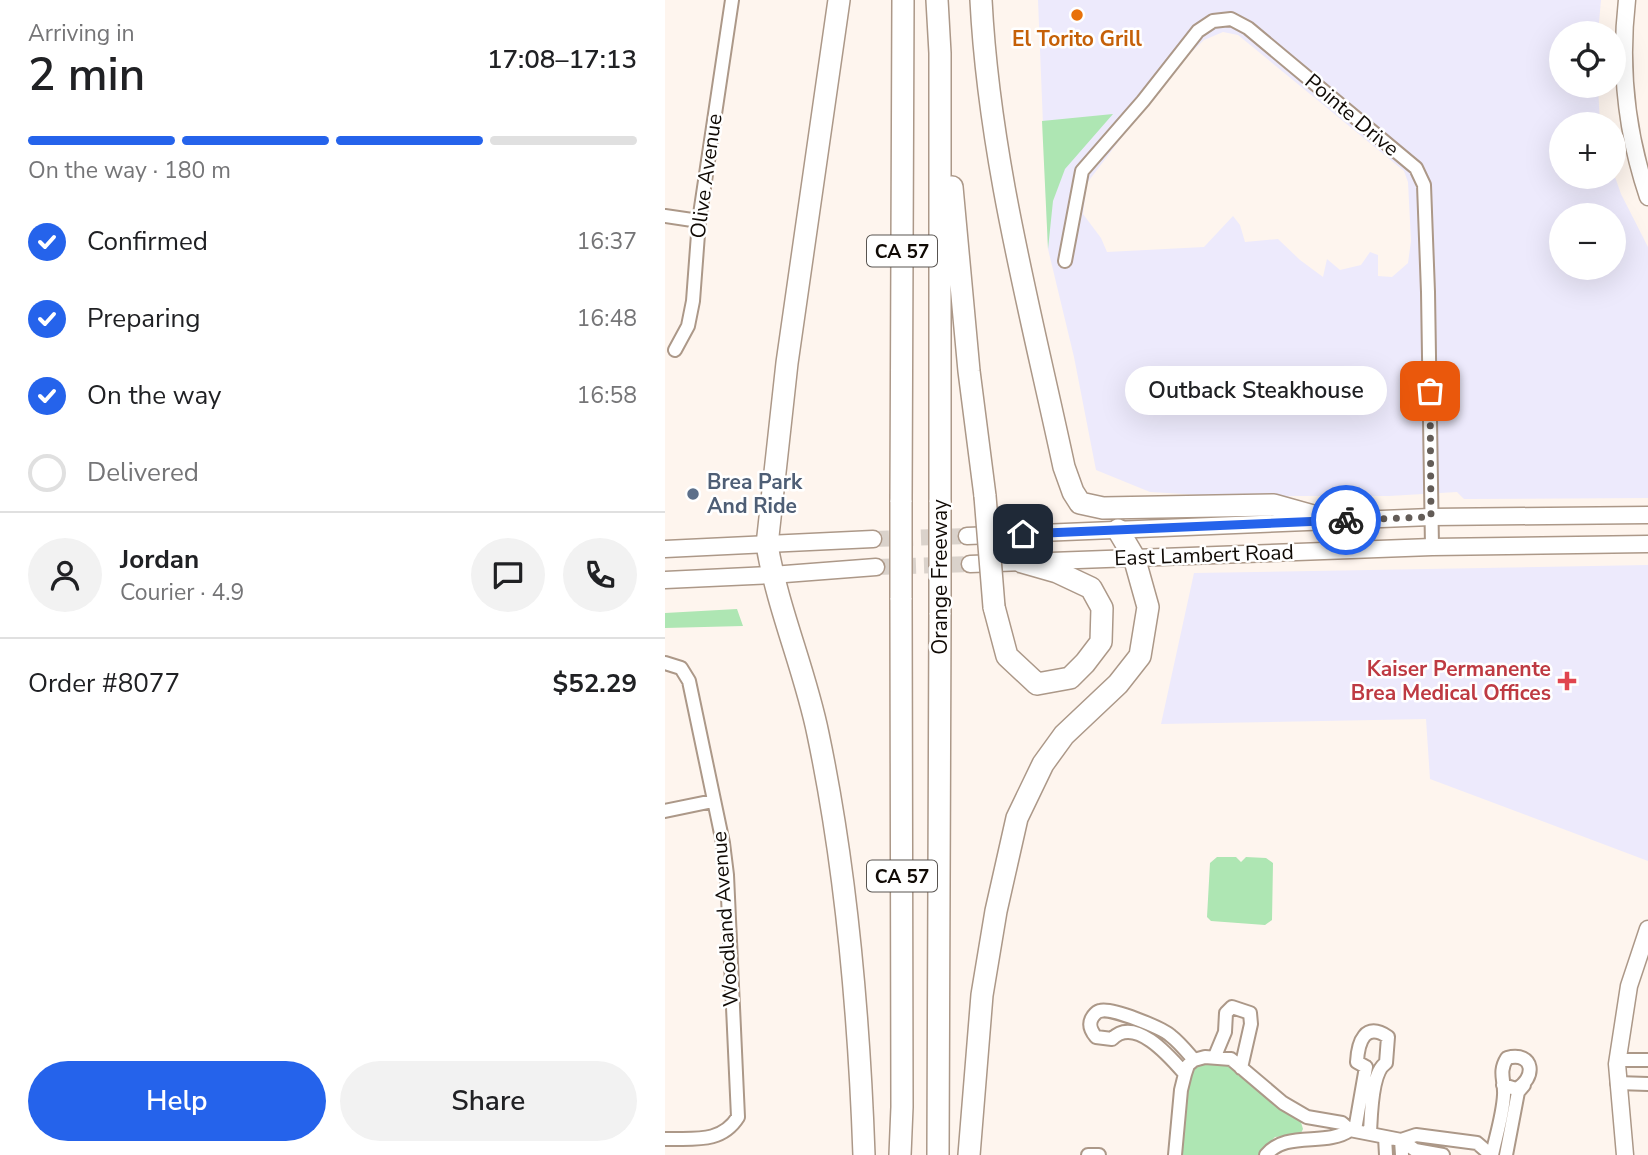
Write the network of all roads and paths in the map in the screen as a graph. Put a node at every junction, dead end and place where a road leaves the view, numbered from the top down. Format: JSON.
{"nodes":[{"id":1,"x":732,"y":0,"type":"edge"},
{"id":2,"x":839,"y":0,"type":"edge"},
{"id":3,"x":903,"y":0,"type":"edge"},
{"id":4,"x":937,"y":0,"type":"edge"},
{"id":5,"x":981,"y":0,"type":"edge"},
{"id":6,"x":1627,"y":0,"type":"edge"},
{"id":7,"x":940,"y":53,"type":"junction"},
{"id":8,"x":1648,"y":198,"type":"edge"},
{"id":9,"x":665,"y":216,"type":"edge"},
{"id":10,"x":699,"y":221,"type":"junction"},
{"id":11,"x":1065,"y":261,"type":"dead end"},
{"id":12,"x":675,"y":350,"type":"dead end"},
{"id":13,"x":1648,"y":515,"type":"edge"},
{"id":14,"x":1431,"y":517,"type":"junction"},
{"id":15,"x":1331,"y":521,"type":"junction"},
{"id":16,"x":1118,"y":530,"type":"junction"},
{"id":17,"x":967,"y":536,"type":"tunnel mouth"},
{"id":18,"x":873,"y":539,"type":"tunnel mouth"},
{"id":19,"x":1648,"y":544,"type":"edge"},
{"id":20,"x":767,"y":545,"type":"junction"},
{"id":21,"x":1432,"y":547,"type":"junction"},
{"id":22,"x":665,"y":549,"type":"edge"},
{"id":23,"x":1134,"y":557,"type":"junction"},
{"id":24,"x":1022,"y":562,"type":"junction"},
{"id":25,"x":970,"y":564,"type":"tunnel mouth"},
{"id":26,"x":876,"y":567,"type":"tunnel mouth"},
{"id":27,"x":772,"y":575,"type":"junction"},
{"id":28,"x":665,"y":580,"type":"edge"},
{"id":29,"x":665,"y":663,"type":"edge"},
{"id":30,"x":713,"y":801,"type":"junction"},
{"id":31,"x":665,"y":811,"type":"edge"},
{"id":32,"x":1648,"y":929,"type":"edge"},
{"id":33,"x":1117,"y":1013,"type":"junction"},
{"id":34,"x":1116,"y":1035,"type":"junction"},
{"id":35,"x":1215,"y":1056,"type":"junction"},
{"id":36,"x":1194,"y":1060,"type":"junction"},
{"id":37,"x":1617,"y":1060,"type":"junction"},
{"id":38,"x":1648,"y":1060,"type":"edge"},
{"id":39,"x":1366,"y":1067,"type":"junction"},
{"id":40,"x":1241,"y":1068,"type":"junction"},
{"id":41,"x":1380,"y":1068,"type":"junction"},
{"id":42,"x":1185,"y":1074,"type":"junction"},
{"id":43,"x":1617,"y":1083,"type":"junction"},
{"id":44,"x":1648,"y":1084,"type":"edge"},
{"id":45,"x":1503,"y":1085,"type":"junction"},
{"id":46,"x":1524,"y":1085,"type":"junction"},
{"id":47,"x":1307,"y":1117,"type":"junction"},
{"id":48,"x":1352,"y":1130,"type":"junction"},
{"id":49,"x":1370,"y":1133,"type":"junction"},
{"id":50,"x":1385,"y":1137,"type":"junction"},
{"id":51,"x":665,"y":1139,"type":"edge"},
{"id":52,"x":1304,"y":1139,"type":"junction"},
{"id":53,"x":1402,"y":1140,"type":"junction"},
{"id":54,"x":864,"y":1155,"type":"edge"},
{"id":55,"x":900,"y":1155,"type":"edge"},
{"id":56,"x":938,"y":1155,"type":"edge"},
{"id":57,"x":969,"y":1155,"type":"edge"},
{"id":58,"x":1088,"y":1155,"type":"edge"},
{"id":59,"x":1099,"y":1155,"type":"edge"},
{"id":60,"x":1175,"y":1155,"type":"edge"},
{"id":61,"x":1266,"y":1155,"type":"edge"},
{"id":62,"x":1386,"y":1155,"type":"edge"},
{"id":63,"x":1402,"y":1155,"type":"edge"},
{"id":64,"x":1443,"y":1155,"type":"edge"},
{"id":65,"x":1492,"y":1155,"type":"edge"},
{"id":66,"x":1506,"y":1155,"type":"edge"},
{"id":67,"x":1625,"y":1155,"type":"edge"}],
"edges":[{"from":1,"to":10,"type":"street","name":"Olive Avenue"},
{"from":2,"to":20,"type":"highway"},
{"from":3,"to":55,"type":"highway","name":"Orange Freeway","number":"CA 57","bridge":true},
{"from":4,"to":7,"type":"highway","name":"Orange Freeway","number":"CA 57"},
{"from":5,"to":15,"type":"highway"},
{"from":6,"to":8,"type":"main road"},
{"from":7,"to":24,"type":"highway","bridge":true},
{"from":7,"to":56,"type":"highway","name":"Orange Freeway","number":"CA 57","bridge":true},
{"from":9,"to":10,"type":"street"},
{"from":10,"to":12,"type":"street","name":"Olive Avenue"},
{"from":11,"to":14,"type":"street","name":"Pointe Drive"},
{"from":13,"to":14,"type":"main road","name":"East Lambert Road"},
{"from":14,"to":15,"type":"main road","name":"East Lambert Road"},
{"from":14,"to":21,"type":"street","name":"Pointe Drive"},
{"from":15,"to":16,"type":"main road","name":"East Lambert Road"},
{"from":16,"to":17,"type":"main road","name":"East Lambert Road"},
{"from":16,"to":23,"type":"highway"},
{"from":18,"to":20,"type":"main road"},
{"from":19,"to":21,"type":"main road","name":"East Lambert Road"},
{"from":20,"to":22,"type":"main road"},
{"from":20,"to":27,"type":"highway"},
{"from":21,"to":23,"type":"main road","name":"East Lambert Road"},
{"from":23,"to":24,"type":"main road","name":"East Lambert Road"},
{"from":23,"to":57,"type":"highway"},
{"from":24,"to":25,"type":"main road","name":"East Lambert Road"},
{"from":26,"to":27,"type":"main road"},
{"from":27,"to":28,"type":"main road"},
{"from":27,"to":54,"type":"highway"},
{"from":29,"to":30,"type":"street","name":"Woodland Avenue"},
{"from":30,"to":31,"type":"street"},
{"from":30,"to":51,"type":"street","name":"Woodland Avenue"},
{"from":32,"to":37,"type":"main road"},
{"from":33,"to":34,"type":"street"},
{"from":33,"to":34,"type":"street"},
{"from":33,"to":36,"type":"street"},
{"from":34,"to":42,"type":"street"},
{"from":35,"to":36,"type":"street"},
{"from":35,"to":40,"type":"street"},
{"from":35,"to":40,"type":"street"},
{"from":36,"to":42,"type":"street"},
{"from":37,"to":38,"type":"street"},
{"from":37,"to":43,"type":"main road"},
{"from":39,"to":41,"type":"street"},
{"from":39,"to":41,"type":"street"},
{"from":39,"to":48,"type":"street"},
{"from":40,"to":47,"type":"street"},
{"from":41,"to":49,"type":"street"},
{"from":42,"to":60,"type":"street"},
{"from":43,"to":44,"type":"street"},
{"from":43,"to":67,"type":"main road"},
{"from":45,"to":46,"type":"street"},
{"from":45,"to":46,"type":"street"},
{"from":45,"to":65,"type":"street"},
{"from":46,"to":66,"type":"street"},
{"from":47,"to":48,"type":"street"},
{"from":47,"to":52,"type":"street"},
{"from":48,"to":49,"type":"street"},
{"from":48,"to":52,"type":"street"},
{"from":49,"to":50,"type":"street"},
{"from":50,"to":53,"type":"street"},
{"from":50,"to":62,"type":"street"},
{"from":52,"to":61,"type":"street"},
{"from":53,"to":63,"type":"street"},
{"from":53,"to":64,"type":"street"},
{"from":53,"to":65,"type":"street"},
{"from":58,"to":59,"type":"street"}]}
